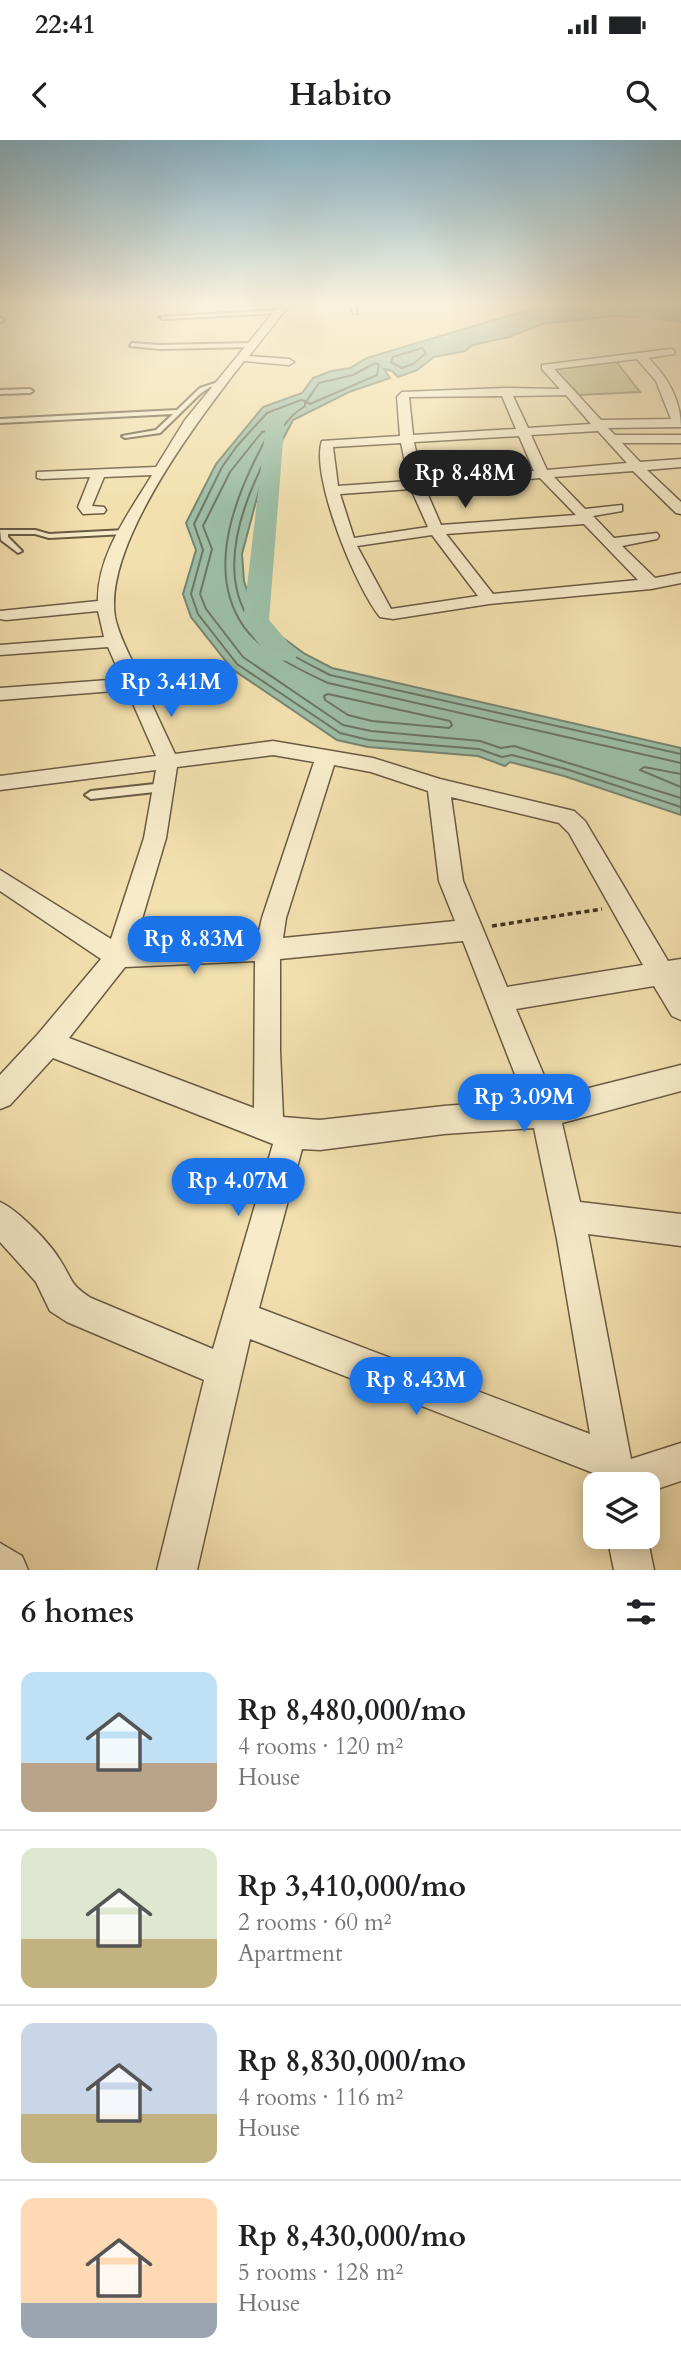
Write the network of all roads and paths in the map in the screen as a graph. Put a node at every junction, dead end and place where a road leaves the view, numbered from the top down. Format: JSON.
{"nodes":[{"id":1,"x":231,"y":370,"type":"edge"},
{"id":2,"x":549,"y":370,"type":"edge"},
{"id":3,"x":653,"y":370,"type":"edge"},
{"id":4,"x":666,"y":390,"type":"junction"},
{"id":5,"x":681,"y":390,"type":"edge"},
{"id":6,"x":30,"y":391,"type":"dead end"},
{"id":7,"x":505,"y":391,"type":"junction"},
{"id":8,"x":569,"y":391,"type":"junction"},
{"id":9,"x":0,"y":393,"type":"edge"},
{"id":10,"x":195,"y":404,"type":"junction"},
{"id":11,"x":179,"y":412,"type":"junction"},
{"id":12,"x":0,"y":421,"type":"edge"},
{"id":13,"x":680,"y":423,"type":"edge"},
{"id":14,"x":600,"y":426,"type":"junction"},
{"id":15,"x":522,"y":432,"type":"junction"},
{"id":16,"x":125,"y":436,"type":"dead end"},
{"id":17,"x":406,"y":438,"type":"junction"},
{"id":18,"x":613,"y":439,"type":"junction"},
{"id":19,"x":681,"y":439,"type":"edge"},
{"id":20,"x":681,"y":463,"type":"edge"},
{"id":21,"x":636,"y":466,"type":"junction"},
{"id":22,"x":161,"y":471,"type":"junction"},
{"id":23,"x":99,"y":472,"type":"junction"},
{"id":24,"x":542,"y":473,"type":"junction"},
{"id":25,"x":42,"y":475,"type":"dead end"},
{"id":26,"x":415,"y":482,"type":"junction"},
{"id":27,"x":332,"y":491,"type":"junction"},
{"id":28,"x":617,"y":508,"type":"dead end"},
{"id":29,"x":99,"y":510,"type":"dead end"},
{"id":30,"x":681,"y":510,"type":"edge"},
{"id":31,"x":584,"y":517,"type":"junction"},
{"id":32,"x":436,"y":530,"type":"junction"},
{"id":33,"x":125,"y":532,"type":"junction"},
{"id":34,"x":2,"y":535,"type":"edge"},
{"id":35,"x":652,"y":536,"type":"dead end"},
{"id":36,"x":611,"y":543,"type":"junction"},
{"id":37,"x":348,"y":544,"type":"junction"},
{"id":38,"x":18,"y":551,"type":"dead end"},
{"id":39,"x":681,"y":578,"type":"edge"},
{"id":40,"x":651,"y":584,"type":"junction"},
{"id":41,"x":489,"y":599,"type":"junction"},
{"id":42,"x":105,"y":605,"type":"junction"},
{"id":43,"x":6,"y":615,"type":"dead end"},
{"id":44,"x":114,"y":641,"type":"junction"},
{"id":45,"x":0,"y":650,"type":"edge"},
{"id":46,"x":133,"y":684,"type":"junction"},
{"id":47,"x":0,"y":694,"type":"edge"},
{"id":48,"x":326,"y":757,"type":"junction"},
{"id":49,"x":168,"y":761,"type":"junction"},
{"id":50,"x":0,"y":783,"type":"edge"},
{"id":51,"x":438,"y":786,"type":"junction"},
{"id":52,"x":164,"y":787,"type":"junction"},
{"id":53,"x":91,"y":795,"type":"dead end"},
{"id":54,"x":0,"y":879,"type":"edge"},
{"id":55,"x":621,"y":906,"type":"junction"},
{"id":56,"x":471,"y":930,"type":"junction"},
{"id":57,"x":268,"y":950,"type":"junction"},
{"id":58,"x":118,"y":957,"type":"junction"},
{"id":59,"x":671,"y":972,"type":"edge"},
{"id":60,"x":500,"y":1000,"type":"junction"},
{"id":61,"x":681,"y":1008,"type":"edge"},
{"id":62,"x":48,"y":1043,"type":"junction"},
{"id":63,"x":681,"y":1078,"type":"edge"},
{"id":64,"x":0,"y":1095,"type":"edge"},
{"id":65,"x":545,"y":1113,"type":"junction"},
{"id":66,"x":280,"y":1131,"type":"junction"},
{"id":67,"x":568,"y":1216,"type":"junction"},
{"id":68,"x":0,"y":1218,"type":"edge"},
{"id":69,"x":681,"y":1230,"type":"edge"},
{"id":70,"x":240,"y":1318,"type":"junction"},
{"id":71,"x":224,"y":1371,"type":"junction"},
{"id":72,"x":681,"y":1462,"type":"edge"},
{"id":73,"x":606,"y":1472,"type":"edge"},
{"id":74,"x":614,"y":1472,"type":"edge"},
{"id":75,"x":634,"y":1472,"type":"edge"},
{"id":76,"x":630,"y":1549,"type":"edge"},
{"id":77,"x":0,"y":1563,"type":"edge"},
{"id":78,"x":8,"y":1570,"type":"edge"},
{"id":79,"x":177,"y":1570,"type":"edge"},
{"id":80,"x":634,"y":1570,"type":"edge"}],
"edges":[{"from":1,"to":10,"type":"street"},
{"from":2,"to":8,"type":"street"},
{"from":3,"to":4,"type":"street"},
{"from":4,"to":5,"type":"street"},
{"from":4,"to":13,"type":"street"},
{"from":6,"to":9,"type":"lane"},
{"from":7,"to":8,"type":"street"},
{"from":7,"to":15,"type":"street"},
{"from":7,"to":17,"type":"street"},
{"from":8,"to":14,"type":"street"},
{"from":10,"to":11,"type":"lane"},
{"from":10,"to":22,"type":"street"},
{"from":11,"to":12,"type":"lane"},
{"from":11,"to":16,"type":"lane"},
{"from":13,"to":14,"type":"street"},
{"from":14,"to":15,"type":"street"},
{"from":14,"to":18,"type":"street"},
{"from":15,"to":17,"type":"street"},
{"from":15,"to":24,"type":"street"},
{"from":17,"to":26,"type":"street"},
{"from":17,"to":27,"type":"street"},
{"from":18,"to":19,"type":"street"},
{"from":18,"to":21,"type":"street"},
{"from":20,"to":21,"type":"street"},
{"from":21,"to":24,"type":"street"},
{"from":21,"to":30,"type":"street"},
{"from":22,"to":23,"type":"street"},
{"from":22,"to":33,"type":"street"},
{"from":23,"to":25,"type":"street"},
{"from":23,"to":29,"type":"street"},
{"from":24,"to":26,"type":"street"},
{"from":24,"to":31,"type":"street"},
{"from":26,"to":27,"type":"street"},
{"from":26,"to":32,"type":"street"},
{"from":27,"to":37,"type":"street"},
{"from":28,"to":31,"type":"street"},
{"from":31,"to":32,"type":"street"},
{"from":31,"to":36,"type":"street"},
{"from":32,"to":37,"type":"street"},
{"from":32,"to":41,"type":"street"},
{"from":33,"to":34,"type":"lane"},
{"from":33,"to":42,"type":"street"},
{"from":34,"to":38,"type":"lane"},
{"from":35,"to":36,"type":"street"},
{"from":36,"to":40,"type":"street"},
{"from":37,"to":41,"type":"street"},
{"from":39,"to":40,"type":"street"},
{"from":40,"to":41,"type":"street"},
{"from":42,"to":43,"type":"street"},
{"from":42,"to":44,"type":"street"},
{"from":44,"to":45,"type":"street"},
{"from":44,"to":46,"type":"street"},
{"from":46,"to":47,"type":"street"},
{"from":46,"to":49,"type":"street"},
{"from":48,"to":49,"type":"street"},
{"from":48,"to":51,"type":"street"},
{"from":48,"to":57,"type":"street"},
{"from":49,"to":50,"type":"street"},
{"from":49,"to":52,"type":"street"},
{"from":51,"to":55,"type":"street"},
{"from":51,"to":56,"type":"street"},
{"from":52,"to":53,"type":"lane"},
{"from":52,"to":58,"type":"street"},
{"from":54,"to":58,"type":"street"},
{"from":55,"to":56,"type":"path"},
{"from":55,"to":59,"type":"street"},
{"from":56,"to":57,"type":"street"},
{"from":56,"to":60,"type":"street"},
{"from":57,"to":58,"type":"street"},
{"from":57,"to":66,"type":"street"},
{"from":58,"to":62,"type":"street"},
{"from":59,"to":60,"type":"street"},
{"from":59,"to":61,"type":"street"},
{"from":60,"to":65,"type":"street"},
{"from":62,"to":64,"type":"street"},
{"from":62,"to":66,"type":"street"},
{"from":63,"to":65,"type":"street"},
{"from":65,"to":66,"type":"street"},
{"from":65,"to":67,"type":"street"},
{"from":66,"to":70,"type":"street"},
{"from":67,"to":69,"type":"street"},
{"from":67,"to":74,"type":"street"},
{"from":68,"to":71,"type":"street"},
{"from":70,"to":71,"type":"street"},
{"from":70,"to":73,"type":"street"},
{"from":71,"to":79,"type":"street"},
{"from":72,"to":75,"type":"street"},
{"from":76,"to":80,"type":"street"},
{"from":77,"to":78,"type":"street"}]}
